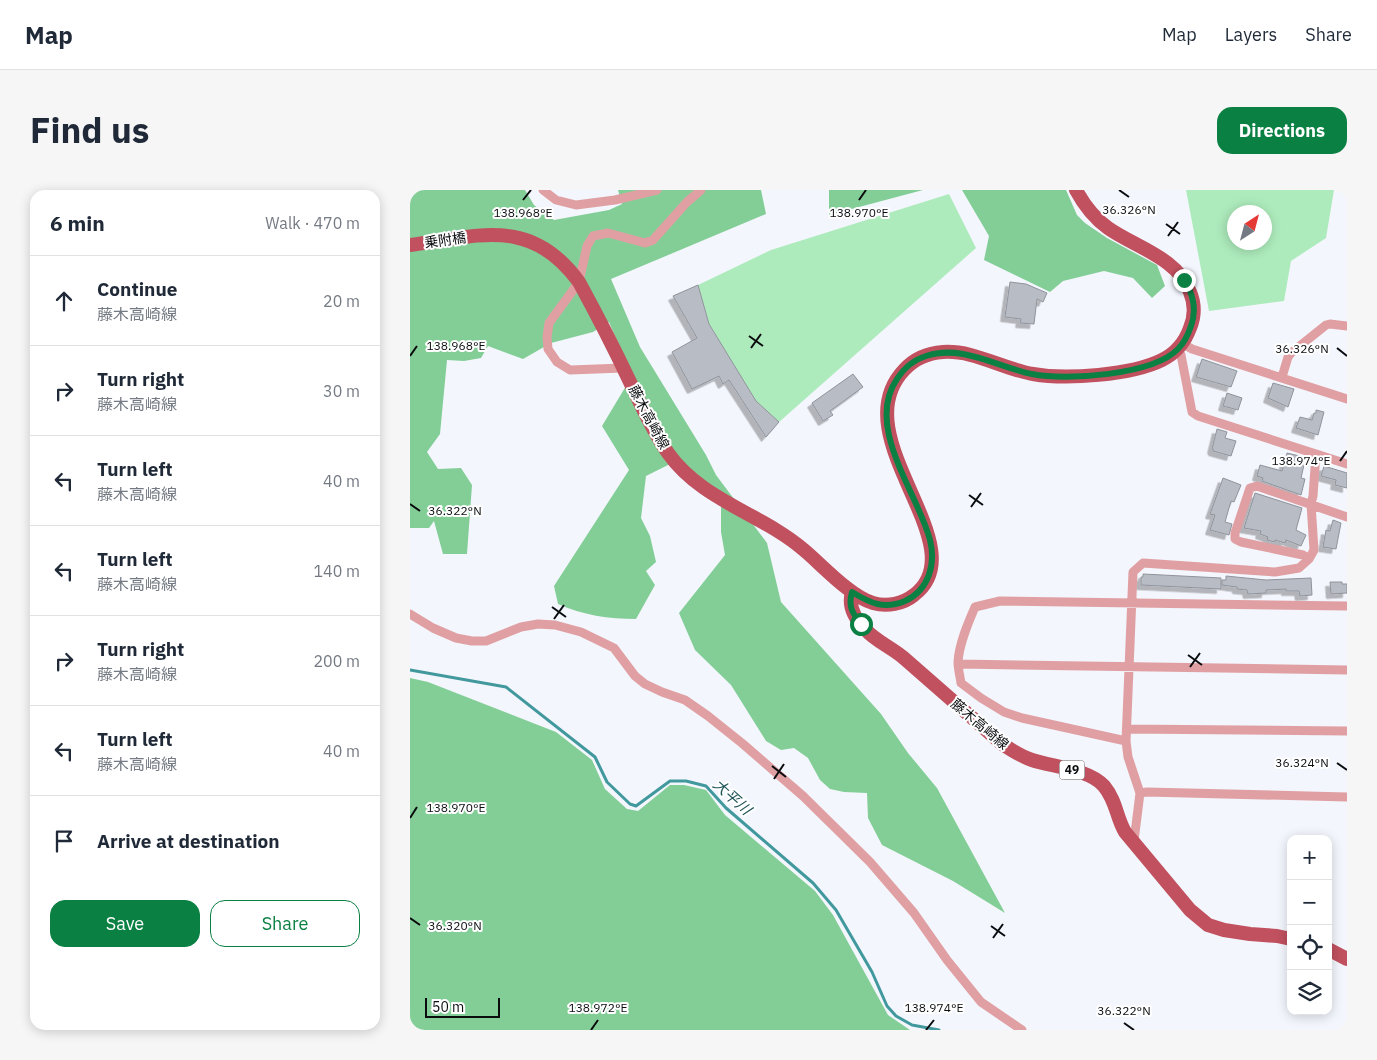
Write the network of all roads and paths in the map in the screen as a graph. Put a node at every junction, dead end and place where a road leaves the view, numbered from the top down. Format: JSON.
{"nodes":[{"id":1,"x":543,"y":190,"type":"edge"},
{"id":2,"x":658,"y":190,"type":"edge"},
{"id":3,"x":700,"y":190,"type":"edge"},
{"id":4,"x":1076,"y":190,"type":"edge"},
{"id":5,"x":474,"y":236,"type":"joint"},
{"id":6,"x":413,"y":245,"type":"edge"},
{"id":7,"x":579,"y":282,"type":"junction"},
{"id":8,"x":1347,"y":326,"type":"edge"},
{"id":9,"x":1180,"y":346,"type":"junction"},
{"id":10,"x":623,"y":368,"type":"junction"},
{"id":11,"x":1282,"y":378,"type":"junction"},
{"id":12,"x":1347,"y":399,"type":"edge"},
{"id":13,"x":1316,"y":454,"type":"junction"},
{"id":14,"x":1347,"y":464,"type":"edge"},
{"id":15,"x":1311,"y":504,"type":"junction"},
{"id":16,"x":1347,"y":517,"type":"edge"},
{"id":17,"x":1309,"y":559,"type":"junction"},
{"id":18,"x":852,"y":592,"type":"junction"},
{"id":19,"x":1133,"y":604,"type":"junction"},
{"id":20,"x":1347,"y":606,"type":"edge"},
{"id":21,"x":410,"y":614,"type":"edge"},
{"id":22,"x":958,"y":664,"type":"junction"},
{"id":23,"x":1130,"y":666,"type":"junction"},
{"id":24,"x":1347,"y":670,"type":"edge"},
{"id":25,"x":1127,"y":728,"type":"junction"},
{"id":26,"x":1347,"y":731,"type":"edge"},
{"id":27,"x":1126,"y":741,"type":"junction"},
{"id":28,"x":1140,"y":793,"type":"junction"},
{"id":29,"x":1347,"y":797,"type":"edge"},
{"id":30,"x":1134,"y":841,"type":"junction"},
{"id":31,"x":1287,"y":938,"type":"edge"},
{"id":32,"x":1332,"y":951,"type":"edge"},
{"id":33,"x":1347,"y":959,"type":"edge"},
{"id":34,"x":1022,"y":1030,"type":"edge"}],
"edges":[{"from":1,"to":2,"type":"street"},
{"from":3,"to":7,"type":"street"},
{"from":4,"to":9,"type":"main road"},
{"from":5,"to":6,"type":"main road","name":"乗附橋"},
{"from":5,"to":7,"type":"main road","name":"藤木高崎線"},
{"from":7,"to":10,"type":"main road","name":"藤木高崎線"},
{"from":7,"to":10,"type":"street"},
{"from":8,"to":11,"type":"street"},
{"from":9,"to":11,"type":"street"},
{"from":9,"to":13,"type":"street"},
{"from":9,"to":18,"type":"main road","name":"藤木高崎線"},
{"from":10,"to":18,"type":"main road","name":"藤木高崎線"},
{"from":11,"to":12,"type":"street"},
{"from":13,"to":14,"type":"street"},
{"from":13,"to":15,"type":"street"},
{"from":15,"to":16,"type":"street"},
{"from":15,"to":17,"type":"street"},
{"from":15,"to":17,"type":"street"},
{"from":17,"to":19,"type":"street"},
{"from":18,"to":30,"type":"main road","name":"藤木高崎線","number":"49"},
{"from":19,"to":20,"type":"street"},
{"from":19,"to":22,"type":"street"},
{"from":19,"to":23,"type":"street"},
{"from":21,"to":34,"type":"street"},
{"from":22,"to":23,"type":"street"},
{"from":22,"to":27,"type":"street"},
{"from":23,"to":24,"type":"street"},
{"from":23,"to":25,"type":"street"},
{"from":25,"to":26,"type":"street"},
{"from":25,"to":27,"type":"street"},
{"from":27,"to":28,"type":"street"},
{"from":28,"to":29,"type":"street"},
{"from":28,"to":30,"type":"street"},
{"from":30,"to":31,"type":"main road","name":"藤木高崎線","number":"49"},
{"from":32,"to":33,"type":"main road"}]}
